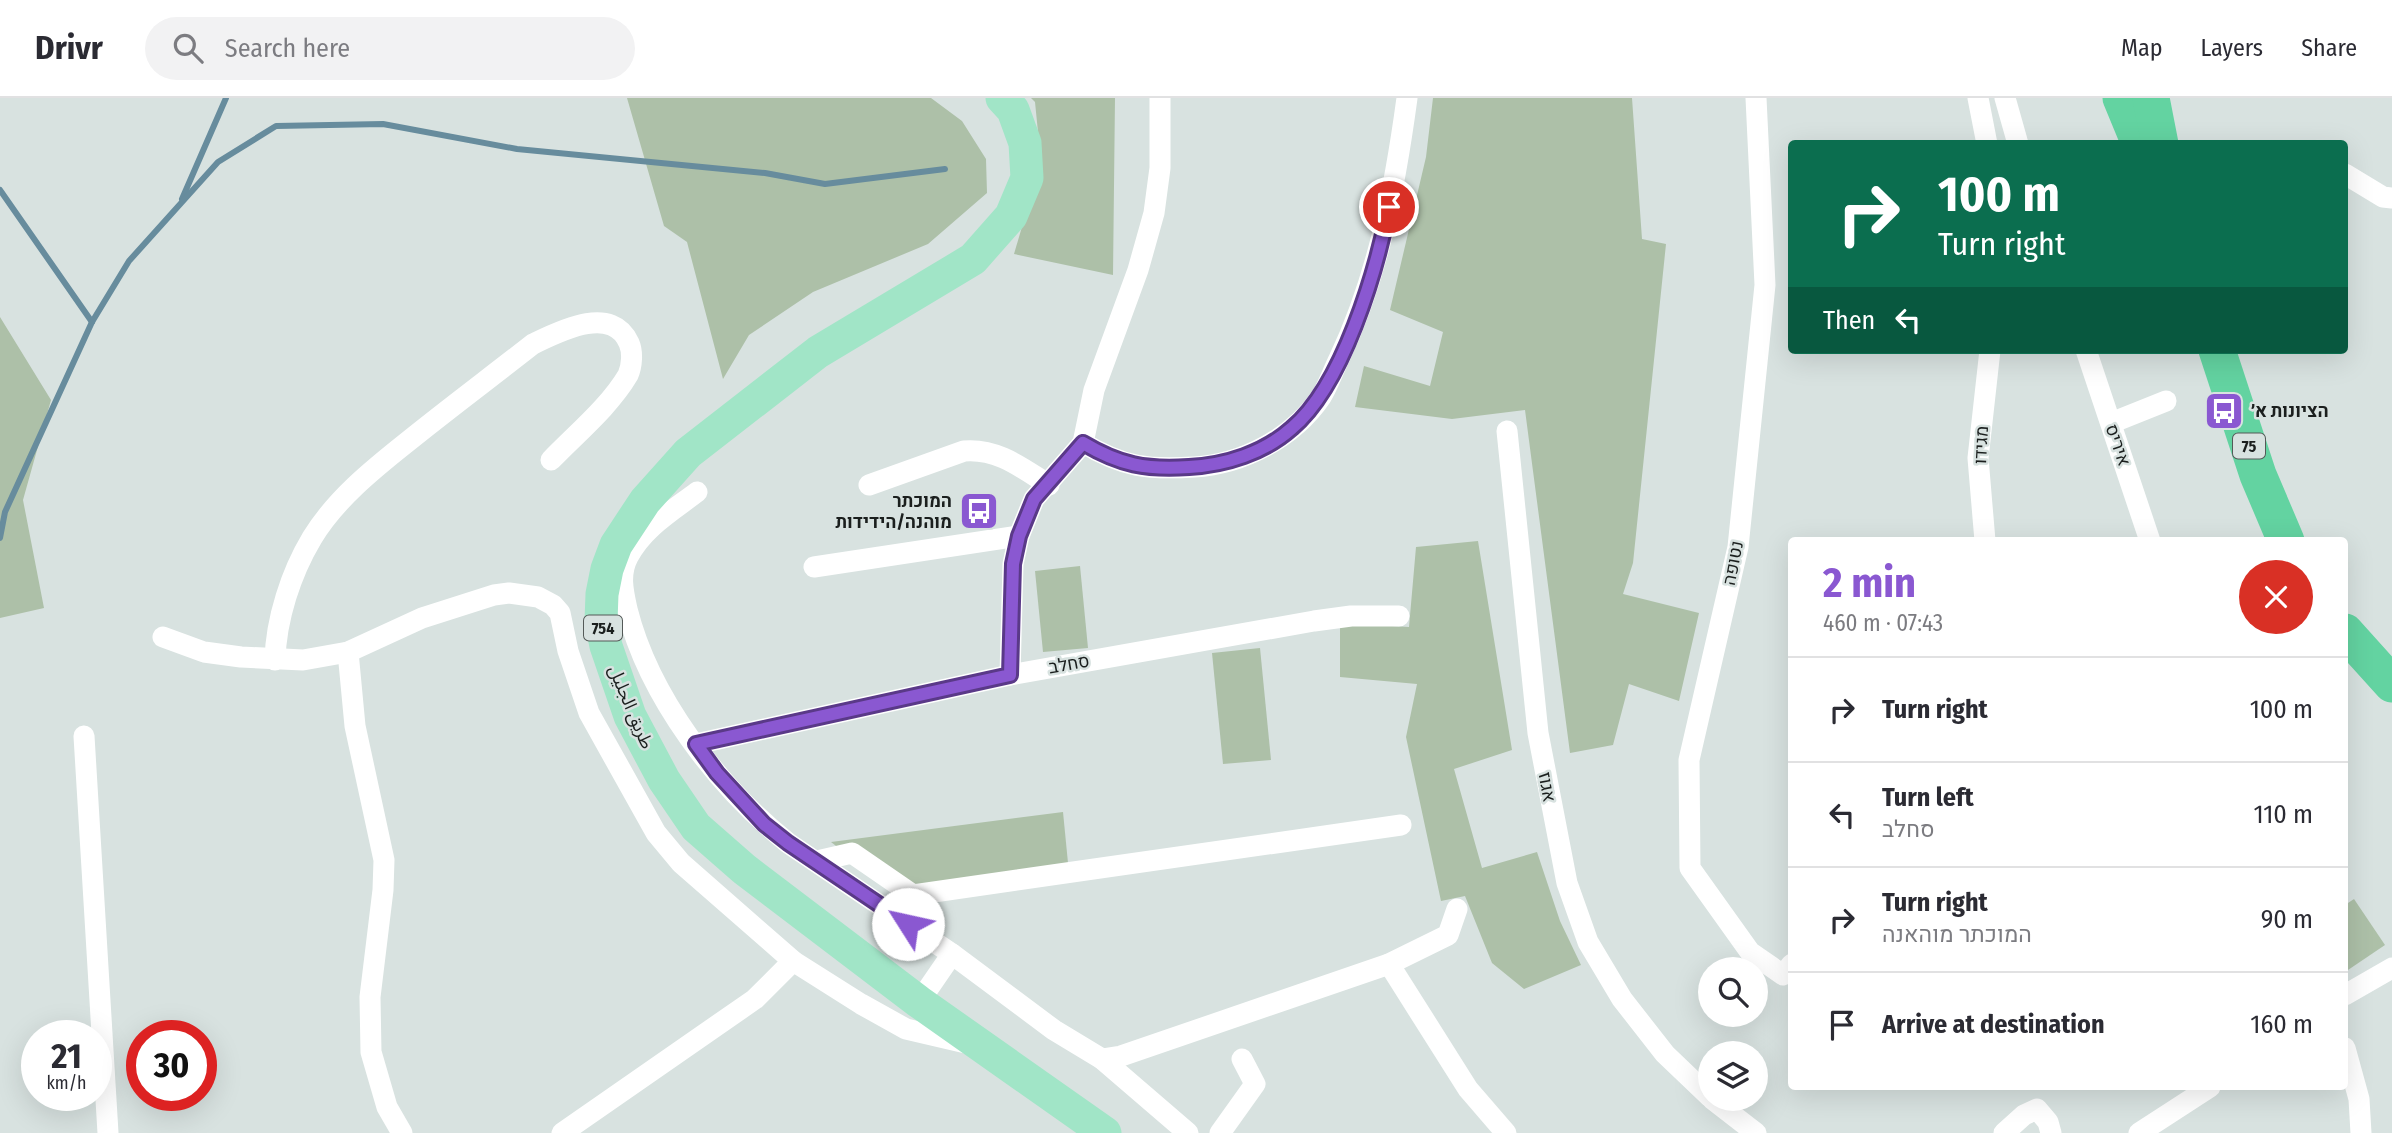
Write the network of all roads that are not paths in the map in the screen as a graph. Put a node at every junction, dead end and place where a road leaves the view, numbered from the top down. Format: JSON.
{"nodes":[{"id":1,"x":1002,"y":98,"type":"edge"},
{"id":2,"x":1160,"y":98,"type":"edge"},
{"id":3,"x":1407,"y":98,"type":"edge"},
{"id":4,"x":1756,"y":98,"type":"edge"},
{"id":5,"x":1978,"y":98,"type":"edge"},
{"id":6,"x":2005,"y":98,"type":"edge"},
{"id":7,"x":2121,"y":98,"type":"edge"},
{"id":8,"x":2151,"y":98,"type":"edge"},
{"id":9,"x":1986,"y":140,"type":"edge"},
{"id":10,"x":2017,"y":140,"type":"edge"},
{"id":11,"x":2138,"y":140,"type":"edge"},
{"id":12,"x":2159,"y":140,"type":"edge"},
{"id":13,"x":2348,"y":176,"type":"edge"},
{"id":14,"x":2392,"y":198,"type":"edge"},
{"id":15,"x":1990,"y":354,"type":"edge"},
{"id":16,"x":2087,"y":354,"type":"edge"},
{"id":17,"x":2218,"y":354,"type":"edge"},
{"id":18,"x":2166,"y":401,"type":"dead end"},
{"id":19,"x":2110,"y":423,"type":"junction"},
{"id":20,"x":1507,"y":431,"type":"dead end"},
{"id":21,"x":1083,"y":443,"type":"junction"},
{"id":22,"x":551,"y":460,"type":"dead end"},
{"id":23,"x":869,"y":485,"type":"dead end"},
{"id":24,"x":1049,"y":485,"type":"junction"},
{"id":25,"x":697,"y":492,"type":"dead end"},
{"id":26,"x":1019,"y":536,"type":"junction"},
{"id":27,"x":1986,"y":537,"type":"edge"},
{"id":28,"x":2149,"y":537,"type":"edge"},
{"id":29,"x":2284,"y":537,"type":"edge"},
{"id":30,"x":814,"y":567,"type":"dead end"},
{"id":31,"x":1399,"y":616,"type":"dead end"},
{"id":32,"x":2348,"y":635,"type":"edge"},
{"id":33,"x":163,"y":637,"type":"dead end"},
{"id":34,"x":348,"y":652,"type":"junction"},
{"id":35,"x":275,"y":660,"type":"junction"},
{"id":36,"x":1010,"y":675,"type":"junction"},
{"id":37,"x":2392,"y":684,"type":"edge"},
{"id":38,"x":84,"y":736,"type":"dead end"},
{"id":39,"x":696,"y":744,"type":"junction"},
{"id":40,"x":1401,"y":825,"type":"dead end"},
{"id":41,"x":817,"y":861,"type":"junction"},
{"id":42,"x":1457,"y":909,"type":"dead end"},
{"id":43,"x":952,"y":954,"type":"junction"},
{"id":44,"x":793,"y":961,"type":"junction"},
{"id":45,"x":1389,"y":964,"type":"junction"},
{"id":46,"x":2392,"y":968,"type":"edge"},
{"id":47,"x":1788,"y":969,"type":"edge"},
{"id":48,"x":2348,"y":993,"type":"edge"},
{"id":49,"x":919,"y":1002,"type":"junction"},
{"id":50,"x":984,"y":1048,"type":"junction"},
{"id":51,"x":2348,"y":1058,"type":"edge"},
{"id":52,"x":1102,"y":1059,"type":"junction"},
{"id":53,"x":1242,"y":1059,"type":"dead end"},
{"id":54,"x":1698,"y":1086,"type":"edge"},
{"id":55,"x":2200,"y":1090,"type":"edge"},
{"id":56,"x":1728,"y":1111,"type":"edge"},
{"id":57,"x":108,"y":1133,"type":"edge"},
{"id":58,"x":402,"y":1133,"type":"edge"},
{"id":59,"x":562,"y":1133,"type":"edge"},
{"id":60,"x":1105,"y":1133,"type":"edge"},
{"id":61,"x":1188,"y":1133,"type":"edge"},
{"id":62,"x":1220,"y":1133,"type":"edge"},
{"id":63,"x":1506,"y":1133,"type":"edge"},
{"id":64,"x":1756,"y":1133,"type":"edge"},
{"id":65,"x":2004,"y":1133,"type":"edge"},
{"id":66,"x":2051,"y":1133,"type":"edge"},
{"id":67,"x":2139,"y":1133,"type":"edge"},
{"id":68,"x":2361,"y":1133,"type":"edge"}],
"edges":[{"from":1,"to":49,"type":"main road","name":"طريق الجليل","number":"754"},
{"from":2,"to":21,"type":"street"},
{"from":3,"to":21,"type":"street"},
{"from":4,"to":47,"type":"street","name":"נטופה"},
{"from":5,"to":9,"type":"street"},
{"from":6,"to":10,"type":"street"},
{"from":7,"to":11,"type":"highway"},
{"from":8,"to":12,"type":"highway"},
{"from":13,"to":14,"type":"street"},
{"from":15,"to":27,"type":"street","name":"מגידו"},
{"from":16,"to":19,"type":"street","name":"איריס"},
{"from":17,"to":29,"type":"highway","number":"75"},
{"from":18,"to":19,"type":"street"},
{"from":19,"to":28,"type":"street","name":"איריס"},
{"from":20,"to":54,"type":"street","name":"אגוז"},
{"from":21,"to":24,"type":"street"},
{"from":22,"to":35,"type":"street"},
{"from":23,"to":24,"type":"street"},
{"from":24,"to":26,"type":"street"},
{"from":25,"to":39,"type":"street"},
{"from":26,"to":30,"type":"street"},
{"from":26,"to":36,"type":"street"},
{"from":31,"to":36,"type":"street","name":"סחלב"},
{"from":32,"to":37,"type":"highway"},
{"from":33,"to":35,"type":"street"},
{"from":34,"to":35,"type":"street"},
{"from":34,"to":44,"type":"street"},
{"from":34,"to":58,"type":"street"},
{"from":36,"to":39,"type":"street","name":"סחלב"},
{"from":38,"to":57,"type":"street"},
{"from":39,"to":41,"type":"street"},
{"from":40,"to":41,"type":"street"},
{"from":41,"to":43,"type":"street"},
{"from":42,"to":45,"type":"street"},
{"from":43,"to":49,"type":"street"},
{"from":43,"to":52,"type":"street"},
{"from":44,"to":50,"type":"street"},
{"from":44,"to":59,"type":"street"},
{"from":45,"to":52,"type":"street"},
{"from":45,"to":63,"type":"street"},
{"from":46,"to":48,"type":"street"},
{"from":49,"to":50,"type":"main road","name":"طريق الجليل","number":"754"},
{"from":50,"to":60,"type":"main road","name":"طريق الجليل","number":"754"},
{"from":51,"to":68,"type":"street"},
{"from":52,"to":61,"type":"street"},
{"from":53,"to":62,"type":"street"},
{"from":55,"to":67,"type":"street"},
{"from":56,"to":64,"type":"street","name":"אגוז"},
{"from":65,"to":66,"type":"street"}]}
